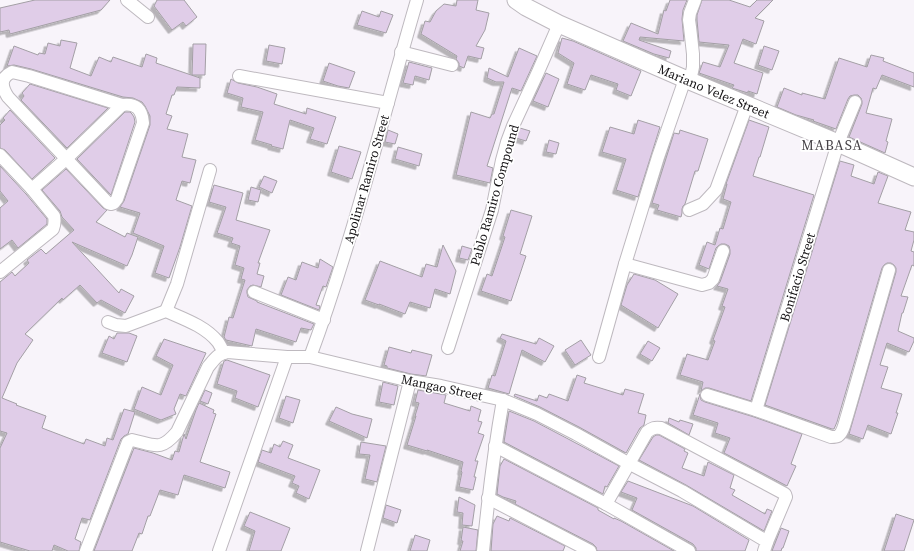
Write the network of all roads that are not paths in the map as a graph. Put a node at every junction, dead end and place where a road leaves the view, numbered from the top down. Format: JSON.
{"nodes":[{"id":1,"x":127,"y":0,"type":"edge"},
{"id":2,"x":417,"y":0,"type":"edge"},
{"id":3,"x":516,"y":0,"type":"edge"},
{"id":4,"x":695,"y":0,"type":"edge"},
{"id":5,"x":148,"y":17,"type":"dead end"},
{"id":6,"x":559,"y":24,"type":"junction"},
{"id":7,"x":402,"y":52,"type":"junction"},
{"id":8,"x":452,"y":65,"type":"dead end"},
{"id":9,"x":239,"y":76,"type":"dead end"},
{"id":10,"x":687,"y":80,"type":"junction"},
{"id":11,"x":855,"y":102,"type":"dead end"},
{"id":12,"x":388,"y":103,"type":"junction"},
{"id":13,"x":122,"y":105,"type":"junction"},
{"id":14,"x":747,"y":105,"type":"junction"},
{"id":15,"x":838,"y":142,"type":"junction"},
{"id":16,"x":0,"y":155,"type":"edge"},
{"id":17,"x":66,"y":159,"type":"junction"},
{"id":18,"x":210,"y":170,"type":"dead end"},
{"id":19,"x":914,"y":177,"type":"edge"},
{"id":20,"x":32,"y":189,"type":"junction"},
{"id":21,"x":689,"y":210,"type":"dead end"},
{"id":22,"x":723,"y":251,"type":"dead end"},
{"id":23,"x":625,"y":264,"type":"junction"},
{"id":24,"x":888,"y":270,"type":"dead end"},
{"id":25,"x":0,"y":272,"type":"edge"},
{"id":26,"x":254,"y":292,"type":"dead end"},
{"id":27,"x":166,"y":311,"type":"junction"},
{"id":28,"x":324,"y":320,"type":"junction"},
{"id":29,"x":108,"y":322,"type":"dead end"},
{"id":30,"x":448,"y":348,"type":"dead end"},
{"id":31,"x":224,"y":353,"type":"junction"},
{"id":32,"x":286,"y":357,"type":"junction"},
{"id":33,"x":310,"y":357,"type":"junction"},
{"id":34,"x":599,"y":357,"type":"dead end"},
{"id":35,"x":410,"y":381,"type":"junction"},
{"id":36,"x":706,"y":395,"type":"dead end"},
{"id":37,"x":503,"y":400,"type":"junction"},
{"id":38,"x":756,"y":410,"type":"junction"},
{"id":39,"x":495,"y":446,"type":"junction"},
{"id":40,"x":628,"y":463,"type":"junction"},
{"id":41,"x":488,"y":498,"type":"junction"},
{"id":42,"x":606,"y":504,"type":"junction"},
{"id":43,"x":765,"y":547,"type":"edge"},
{"id":44,"x":86,"y":551,"type":"edge"},
{"id":45,"x":219,"y":551,"type":"edge"},
{"id":46,"x":367,"y":551,"type":"edge"},
{"id":47,"x":483,"y":551,"type":"edge"},
{"id":48,"x":590,"y":551,"type":"edge"},
{"id":49,"x":690,"y":551,"type":"edge"}],
"edges":[{"from":1,"to":5,"type":"street"},
{"from":2,"to":7,"type":"street","name":"Apolinar Ramiro Street"},
{"from":3,"to":6,"type":"street","name":"Mariano Velez Street"},
{"from":4,"to":10,"type":"street"},
{"from":6,"to":10,"type":"street","name":"Mariano Velez Street"},
{"from":6,"to":30,"type":"street","name":"Pablo Ramiro Compound"},
{"from":7,"to":8,"type":"street"},
{"from":7,"to":12,"type":"street","name":"Apolinar Ramiro Street"},
{"from":9,"to":12,"type":"street"},
{"from":10,"to":14,"type":"street","name":"Mariano Velez Street"},
{"from":10,"to":23,"type":"street"},
{"from":11,"to":15,"type":"street","name":"Bonifacio Street"},
{"from":12,"to":28,"type":"street","name":"Apolinar Ramiro Street"},
{"from":13,"to":17,"type":"street"},
{"from":13,"to":17,"type":"street"},
{"from":13,"to":17,"type":"street"},
{"from":14,"to":15,"type":"street","name":"Mariano Velez Street"},
{"from":14,"to":21,"type":"street"},
{"from":15,"to":19,"type":"street","name":"Mariano Velez Street"},
{"from":15,"to":38,"type":"street","name":"Bonifacio Street"},
{"from":16,"to":20,"type":"street"},
{"from":17,"to":20,"type":"street"},
{"from":18,"to":27,"type":"street"},
{"from":20,"to":25,"type":"street"},
{"from":22,"to":23,"type":"street"},
{"from":23,"to":34,"type":"street"},
{"from":24,"to":38,"type":"street"},
{"from":26,"to":28,"type":"street"},
{"from":27,"to":29,"type":"street"},
{"from":27,"to":31,"type":"street"},
{"from":28,"to":33,"type":"street","name":"Apolinar Ramiro Street"},
{"from":31,"to":32,"type":"street","name":"Mangao Street"},
{"from":31,"to":44,"type":"street"},
{"from":32,"to":33,"type":"street","name":"Mangao Street"},
{"from":32,"to":45,"type":"street"},
{"from":33,"to":35,"type":"street","name":"Mangao Street"},
{"from":35,"to":37,"type":"street","name":"Mangao Street"},
{"from":35,"to":46,"type":"street"},
{"from":36,"to":38,"type":"street"},
{"from":37,"to":39,"type":"street"},
{"from":37,"to":40,"type":"street","name":"Mangao Street"},
{"from":39,"to":41,"type":"street"},
{"from":39,"to":42,"type":"street"},
{"from":40,"to":42,"type":"street"},
{"from":40,"to":43,"type":"street","name":"Mangao Street"},
{"from":40,"to":43,"type":"street"},
{"from":41,"to":47,"type":"street"},
{"from":41,"to":48,"type":"street"},
{"from":42,"to":49,"type":"street"}]}
